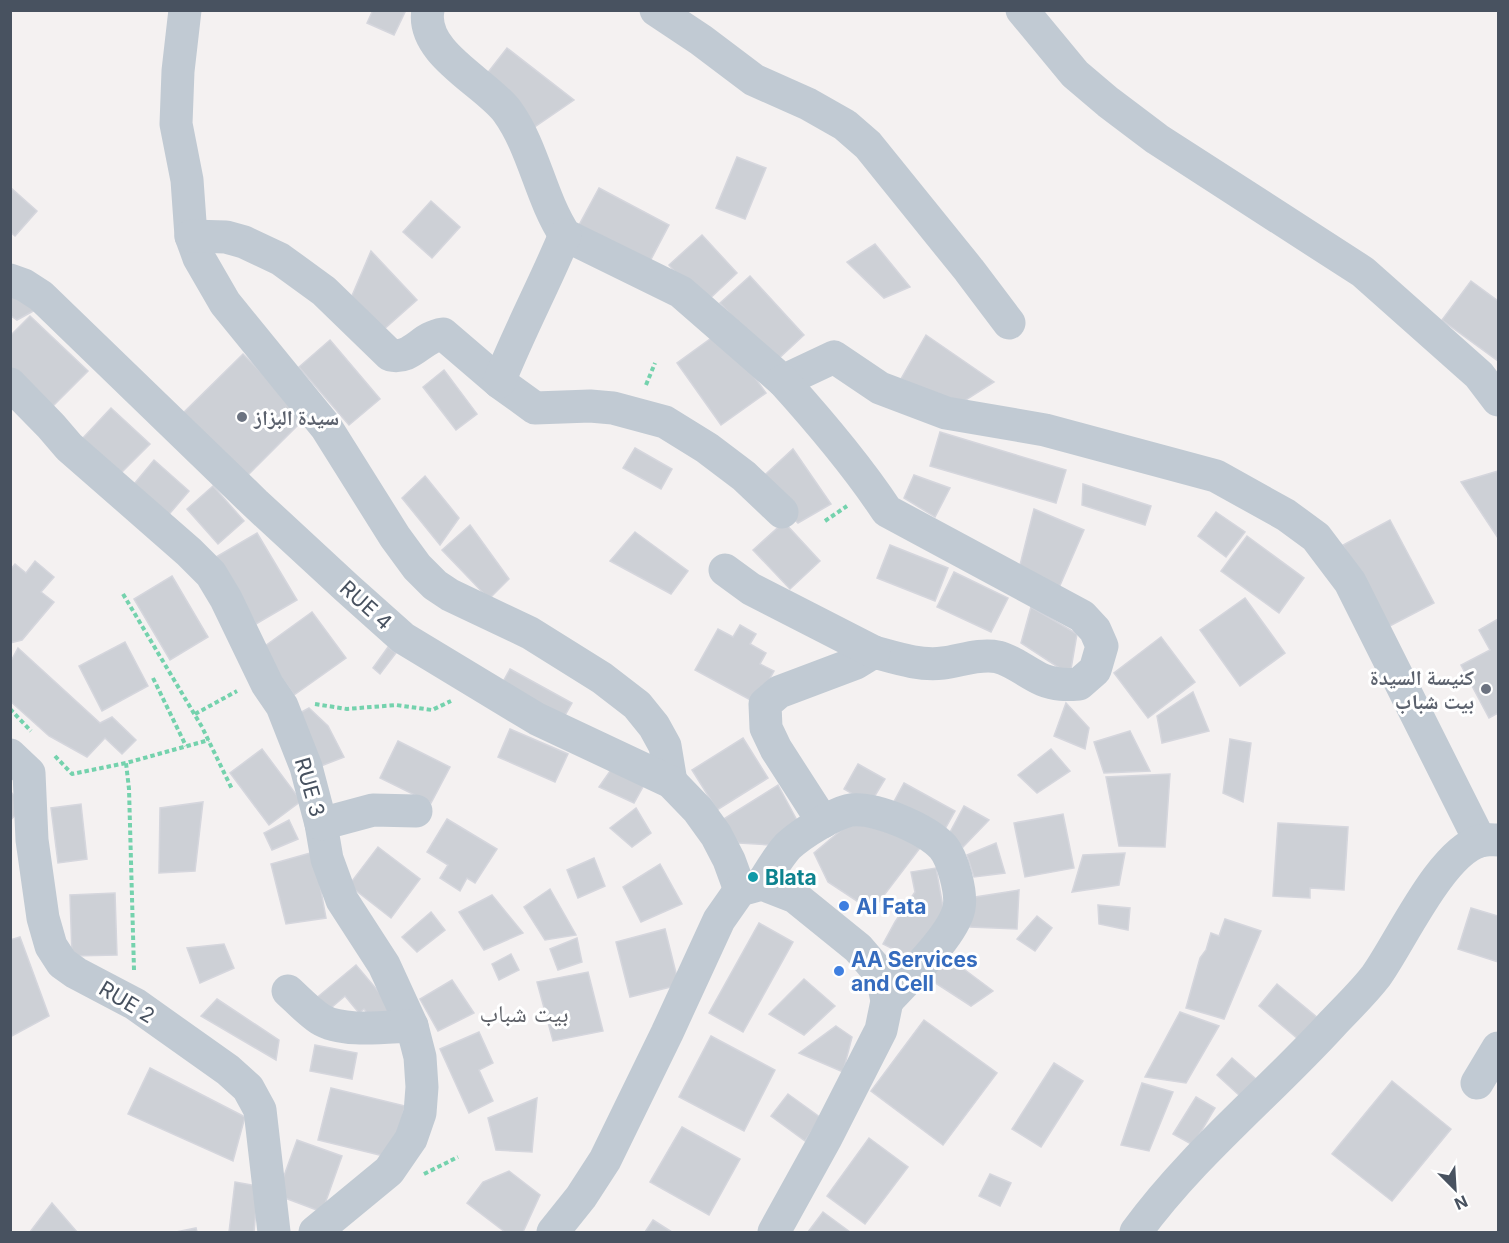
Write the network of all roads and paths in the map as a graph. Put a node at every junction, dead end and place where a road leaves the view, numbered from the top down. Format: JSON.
{"nodes":[{"id":1,"x":185,"y":10,"type":"edge"},
{"id":2,"x":428,"y":10,"type":"edge"},
{"id":3,"x":656,"y":10,"type":"edge"},
{"id":4,"x":1022,"y":10,"type":"edge"},
{"id":5,"x":565,"y":235,"type":"junction"},
{"id":6,"x":191,"y":236,"type":"junction"},
{"id":7,"x":10,"y":280,"type":"edge"},
{"id":8,"x":1009,"y":323,"type":"dead end"},
{"id":9,"x":783,"y":381,"type":"junction"},
{"id":10,"x":499,"y":382,"type":"junction"},
{"id":11,"x":10,"y":384,"type":"edge"},
{"id":12,"x":1498,"y":400,"type":"edge"},
{"id":13,"x":782,"y":512,"type":"dead end"},
{"id":14,"x":725,"y":570,"type":"dead end"},
{"id":15,"x":123,"y":594,"type":"dead end"},
{"id":16,"x":874,"y":652,"type":"junction"},
{"id":17,"x":153,"y":678,"type":"dead end"},
{"id":18,"x":459,"y":700,"type":"dead end"},
{"id":19,"x":322,"y":706,"type":"dead end"},
{"id":20,"x":10,"y":710,"type":"edge"},
{"id":21,"x":209,"y":740,"type":"junction"},
{"id":22,"x":186,"y":746,"type":"junction"},
{"id":23,"x":27,"y":748,"type":"edge"},
{"id":24,"x":126,"y":763,"type":"junction"},
{"id":25,"x":671,"y":783,"type":"junction"},
{"id":26,"x":232,"y":789,"type":"dead end"},
{"id":27,"x":416,"y":811,"type":"dead end"},
{"id":28,"x":823,"y":822,"type":"junction"},
{"id":29,"x":321,"y":824,"type":"junction"},
{"id":30,"x":1489,"y":841,"type":"edge"},
{"id":31,"x":751,"y":887,"type":"junction"},
{"id":32,"x":288,"y":991,"type":"dead end"},
{"id":33,"x":886,"y":1001,"type":"junction"},
{"id":34,"x":135,"y":1004,"type":"junction"},
{"id":35,"x":412,"y":1026,"type":"junction"},
{"id":36,"x":1498,"y":1048,"type":"edge"},
{"id":37,"x":1477,"y":1083,"type":"dead end"},
{"id":38,"x":274,"y":1233,"type":"edge"},
{"id":39,"x":315,"y":1233,"type":"edge"},
{"id":40,"x":553,"y":1233,"type":"edge"},
{"id":41,"x":774,"y":1233,"type":"edge"},
{"id":42,"x":1136,"y":1233,"type":"edge"}],
"edges":[{"from":1,"to":6,"type":"street"},
{"from":2,"to":5,"type":"street"},
{"from":3,"to":8,"type":"street"},
{"from":4,"to":12,"type":"street"},
{"from":5,"to":9,"type":"street"},
{"from":5,"to":10,"type":"street"},
{"from":6,"to":10,"type":"street"},
{"from":6,"to":25,"type":"street"},
{"from":7,"to":25,"type":"street","name":"RUE 4"},
{"from":9,"to":16,"type":"street"},
{"from":9,"to":30,"type":"street"},
{"from":10,"to":13,"type":"street"},
{"from":11,"to":29,"type":"street","name":"RUE 3"},
{"from":14,"to":16,"type":"street"},
{"from":15,"to":21,"type":"path"},
{"from":16,"to":28,"type":"street"},
{"from":17,"to":22,"type":"path"},
{"from":18,"to":19,"type":"path"},
{"from":20,"to":23,"type":"path"},
{"from":21,"to":22,"type":"path"},
{"from":21,"to":26,"type":"path"},
{"from":22,"to":24,"type":"path"},
{"from":23,"to":24,"type":"path"},
{"from":23,"to":34,"type":"street","name":"RUE 2"},
{"from":24,"to":34,"type":"path"},
{"from":25,"to":31,"type":"street","name":"RUE 4"},
{"from":27,"to":29,"type":"street"},
{"from":28,"to":31,"type":"street"},
{"from":28,"to":33,"type":"street"},
{"from":29,"to":35,"type":"street","name":"RUE 3"},
{"from":30,"to":42,"type":"street"},
{"from":31,"to":33,"type":"street"},
{"from":31,"to":40,"type":"street"},
{"from":32,"to":35,"type":"street"},
{"from":33,"to":41,"type":"street"},
{"from":34,"to":38,"type":"street","name":"RUE 2"},
{"from":35,"to":39,"type":"street","name":"RUE 3"},
{"from":36,"to":37,"type":"street"}]}
